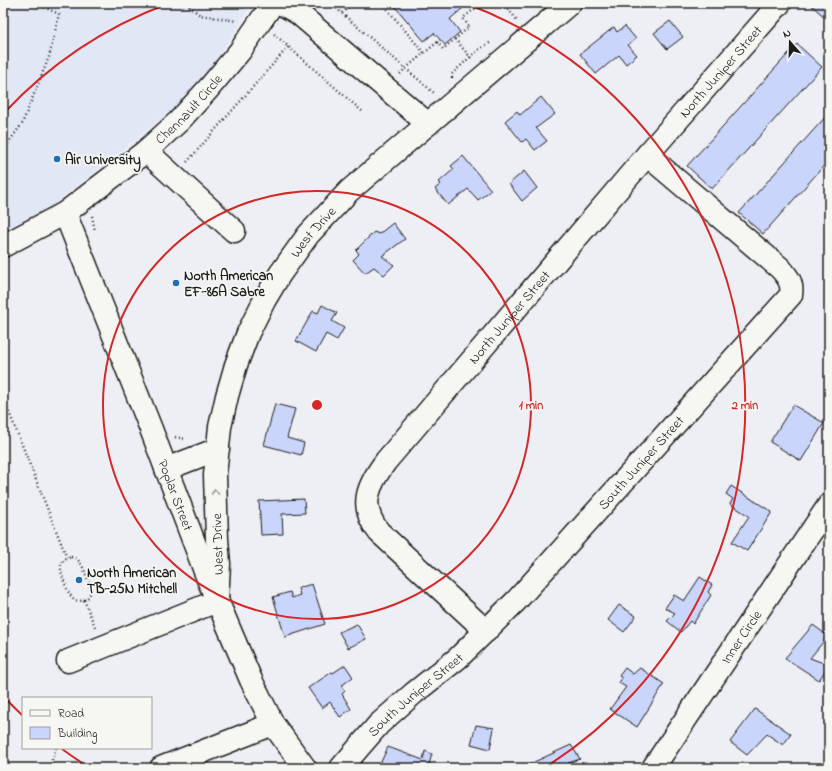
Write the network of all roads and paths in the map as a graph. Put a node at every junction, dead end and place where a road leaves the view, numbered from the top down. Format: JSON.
{"nodes":[{"id":1,"x":7,"y":3,"type":"edge"},
{"id":2,"x":36,"y":3,"type":"edge"},
{"id":3,"x":242,"y":3,"type":"edge"},
{"id":4,"x":273,"y":3,"type":"edge"},
{"id":5,"x":330,"y":3,"type":"edge"},
{"id":6,"x":353,"y":3,"type":"edge"},
{"id":7,"x":382,"y":3,"type":"edge"},
{"id":8,"x":482,"y":3,"type":"edge"},
{"id":9,"x":503,"y":3,"type":"edge"},
{"id":10,"x":570,"y":3,"type":"edge"},
{"id":11,"x":780,"y":3,"type":"edge"},
{"id":12,"x":3,"y":5,"type":"edge"},
{"id":13,"x":189,"y":6,"type":"dead end"},
{"id":14,"x":296,"y":6,"type":"edge"},
{"id":15,"x":549,"y":11,"type":"edge"},
{"id":16,"x":342,"y":13,"type":"junction"},
{"id":17,"x":237,"y":21,"type":"junction"},
{"id":18,"x":234,"y":25,"type":"dead end"},
{"id":19,"x":521,"y":25,"type":"dead end"},
{"id":20,"x":270,"y":31,"type":"dead end"},
{"id":21,"x":455,"y":39,"type":"junction"},
{"id":22,"x":440,"y":40,"type":"dead end"},
{"id":23,"x":497,"y":41,"type":"dead end"},
{"id":24,"x":437,"y":42,"type":"junction"},
{"id":25,"x":288,"y":47,"type":"junction"},
{"id":26,"x":424,"y":53,"type":"junction"},
{"id":27,"x":470,"y":58,"type":"junction"},
{"id":28,"x":406,"y":68,"type":"junction"},
{"id":29,"x":451,"y":84,"type":"dead end"},
{"id":30,"x":387,"y":90,"type":"junction"},
{"id":31,"x":438,"y":96,"type":"dead end"},
{"id":32,"x":364,"y":113,"type":"dead end"},
{"id":33,"x":428,"y":124,"type":"junction"},
{"id":34,"x":3,"y":150,"type":"edge"},
{"id":35,"x":146,"y":151,"type":"junction"},
{"id":36,"x":647,"y":155,"type":"junction"},
{"id":37,"x":186,"y":164,"type":"dead end"},
{"id":38,"x":65,"y":212,"type":"junction"},
{"id":39,"x":234,"y":231,"type":"dead end"},
{"id":40,"x":3,"y":246,"type":"edge"},
{"id":41,"x":3,"y":398,"type":"edge"},
{"id":42,"x":218,"y":449,"type":"junction"},
{"id":43,"x":166,"y":469,"type":"junction"},
{"id":44,"x":829,"y":505,"type":"edge"},
{"id":45,"x":67,"y":558,"type":"junction"},
{"id":46,"x":84,"y":600,"type":"junction"},
{"id":47,"x":217,"y":601,"type":"junction"},
{"id":48,"x":486,"y":631,"type":"junction"},
{"id":49,"x":103,"y":647,"type":"junction"},
{"id":50,"x":68,"y":660,"type":"dead end"},
{"id":51,"x":273,"y":724,"type":"junction"},
{"id":52,"x":56,"y":749,"type":"edge"},
{"id":53,"x":53,"y":768,"type":"edge"},
{"id":54,"x":162,"y":768,"type":"edge"},
{"id":55,"x":305,"y":768,"type":"edge"},
{"id":56,"x":340,"y":768,"type":"edge"},
{"id":57,"x":653,"y":768,"type":"edge"}],
"edges":[{"from":1,"to":12,"type":"path"},
{"from":2,"to":34,"type":"path"},
{"from":3,"to":17,"type":"path"},
{"from":4,"to":35,"type":"street","name":"Chennault Circle"},
{"from":5,"to":16,"type":"path"},
{"from":6,"to":16,"type":"path"},
{"from":7,"to":26,"type":"path"},
{"from":8,"to":21,"type":"path"},
{"from":9,"to":19,"type":"path"},
{"from":10,"to":15,"type":"street","name":"West Drive"},
{"from":11,"to":36,"type":"street","name":"North Juniper Street"},
{"from":13,"to":17,"type":"path"},
{"from":14,"to":30,"type":"street"},
{"from":15,"to":33,"type":"street","name":"West Drive"},
{"from":16,"to":28,"type":"path"},
{"from":17,"to":18,"type":"path"},
{"from":20,"to":25,"type":"path"},
{"from":21,"to":24,"type":"path"},
{"from":21,"to":27,"type":"path"},
{"from":22,"to":24,"type":"path"},
{"from":23,"to":27,"type":"path"},
{"from":24,"to":26,"type":"path"},
{"from":25,"to":32,"type":"path"},
{"from":25,"to":37,"type":"path"},
{"from":26,"to":28,"type":"path"},
{"from":27,"to":29,"type":"path"},
{"from":28,"to":30,"type":"path"},
{"from":28,"to":31,"type":"path"},
{"from":30,"to":33,"type":"street"},
{"from":33,"to":42,"type":"street","name":"West Drive"},
{"from":35,"to":38,"type":"street","name":"Chennault Circle"},
{"from":35,"to":39,"type":"street"},
{"from":36,"to":48,"type":"street","name":"North Juniper Street"},
{"from":36,"to":48,"type":"street","name":"South Juniper Street"},
{"from":38,"to":40,"type":"street","name":"Chennault Circle"},
{"from":38,"to":43,"type":"street","name":"Poplar Street"},
{"from":41,"to":45,"type":"path"},
{"from":42,"to":43,"type":"street"},
{"from":47,"to":42,"type":"street","name":"West Drive","one_way":true},
{"from":43,"to":47,"type":"street","name":"Poplar Street"},
{"from":44,"to":57,"type":"street","name":"Inner Circle"},
{"from":45,"to":46,"type":"path"},
{"from":45,"to":46,"type":"path"},
{"from":46,"to":49,"type":"path"},
{"from":47,"to":49,"type":"street"},
{"from":47,"to":51,"type":"street","name":"Poplar Street"},
{"from":48,"to":56,"type":"street","name":"South Juniper Street"},
{"from":49,"to":50,"type":"street"},
{"from":51,"to":54,"type":"street"},
{"from":51,"to":55,"type":"street","name":"Poplar Street"},
{"from":52,"to":53,"type":"path"}]}
